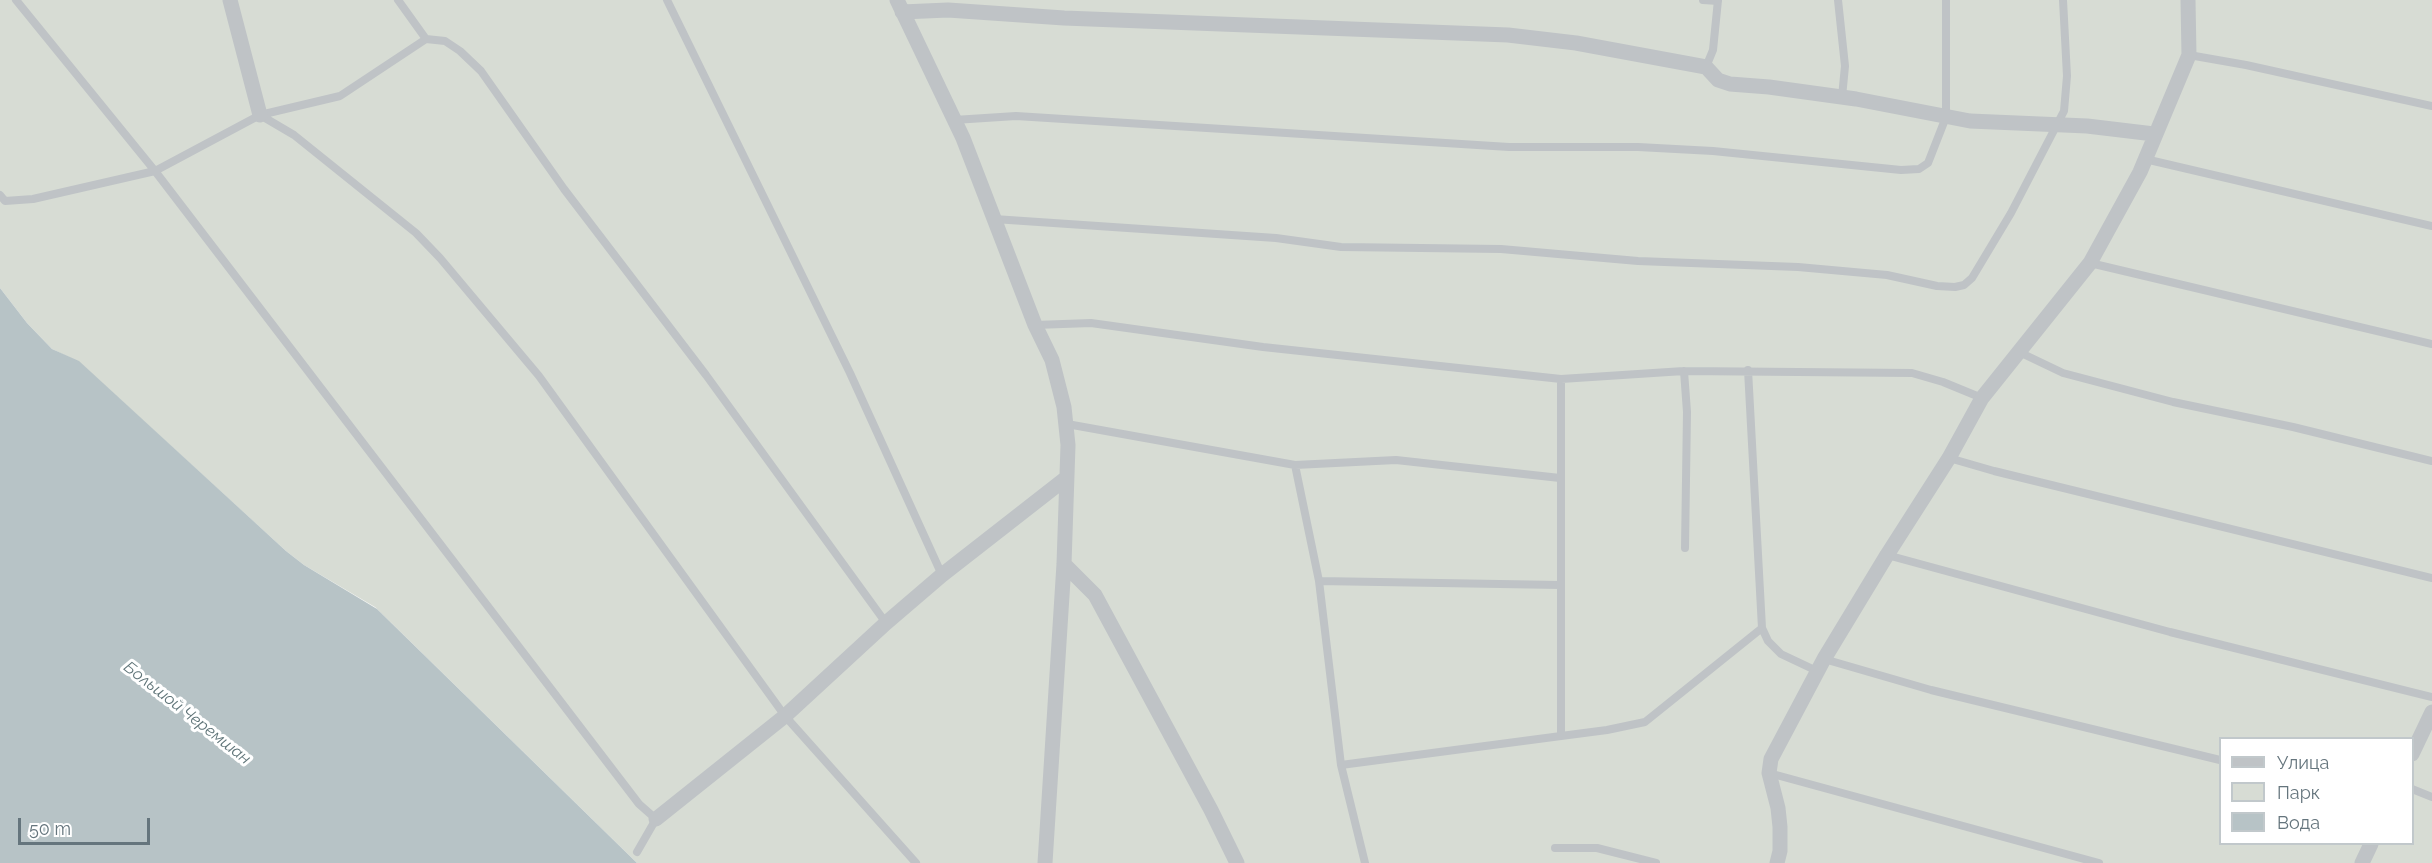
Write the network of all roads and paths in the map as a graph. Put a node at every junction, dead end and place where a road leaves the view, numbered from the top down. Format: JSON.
{"nodes":[{"id":1,"x":15,"y":0,"type":"edge"},
{"id":2,"x":230,"y":0,"type":"edge"},
{"id":3,"x":398,"y":0,"type":"edge"},
{"id":4,"x":667,"y":0,"type":"edge"},
{"id":5,"x":1703,"y":0,"type":"edge"},
{"id":6,"x":1718,"y":0,"type":"edge"},
{"id":7,"x":1838,"y":0,"type":"edge"},
{"id":8,"x":1946,"y":0,"type":"edge"},
{"id":9,"x":2063,"y":0,"type":"edge"},
{"id":10,"x":2188,"y":0,"type":"edge"},
{"id":11,"x":900,"y":6,"type":"edge"},
{"id":12,"x":426,"y":39,"type":"junction"},
{"id":13,"x":2189,"y":55,"type":"junction"},
{"id":14,"x":1706,"y":67,"type":"junction"},
{"id":15,"x":1842,"y":98,"type":"junction"},
{"id":16,"x":2432,"y":106,"type":"edge"},
{"id":17,"x":260,"y":115,"type":"junction"},
{"id":18,"x":1946,"y":117,"type":"junction"},
{"id":19,"x":954,"y":120,"type":"junction"},
{"id":20,"x":2056,"y":125,"type":"junction"},
{"id":21,"x":2154,"y":134,"type":"junction"},
{"id":22,"x":2145,"y":159,"type":"junction"},
{"id":23,"x":155,"y":171,"type":"junction"},
{"id":24,"x":0,"y":195,"type":"edge"},
{"id":25,"x":994,"y":219,"type":"junction"},
{"id":26,"x":2432,"y":226,"type":"edge"},
{"id":27,"x":2090,"y":263,"type":"junction"},
{"id":28,"x":1035,"y":325,"type":"junction"},
{"id":29,"x":2432,"y":344,"type":"edge"},
{"id":30,"x":2019,"y":352,"type":"junction"},
{"id":31,"x":1684,"y":370,"type":"junction"},
{"id":32,"x":1748,"y":370,"type":"junction"},
{"id":33,"x":1561,"y":379,"type":"junction"},
{"id":34,"x":1982,"y":398,"type":"junction"},
{"id":35,"x":1066,"y":424,"type":"junction"},
{"id":36,"x":1949,"y":458,"type":"junction"},
{"id":37,"x":2432,"y":461,"type":"edge"},
{"id":38,"x":1295,"y":465,"type":"junction"},
{"id":39,"x":1560,"y":478,"type":"junction"},
{"id":40,"x":1065,"y":479,"type":"junction"},
{"id":41,"x":1685,"y":548,"type":"dead end"},
{"id":42,"x":1887,"y":555,"type":"junction"},
{"id":43,"x":1064,"y":564,"type":"junction"},
{"id":44,"x":942,"y":575,"type":"junction"},
{"id":45,"x":2432,"y":578,"type":"edge"},
{"id":46,"x":1319,"y":581,"type":"junction"},
{"id":47,"x":1560,"y":585,"type":"junction"},
{"id":48,"x":886,"y":622,"type":"junction"},
{"id":49,"x":1762,"y":628,"type":"junction"},
{"id":50,"x":1821,"y":665,"type":"junction"},
{"id":51,"x":2432,"y":697,"type":"edge"},
{"id":52,"x":2432,"y":712,"type":"edge"},
{"id":53,"x":785,"y":716,"type":"junction"},
{"id":54,"x":1561,"y":736,"type":"junction"},
{"id":55,"x":2414,"y":750,"type":"edge"},
{"id":56,"x":2219,"y":760,"type":"edge"},
{"id":57,"x":1341,"y":765,"type":"junction"},
{"id":58,"x":1769,"y":773,"type":"junction"},
{"id":59,"x":2414,"y":790,"type":"edge"},
{"id":60,"x":2432,"y":797,"type":"edge"},
{"id":61,"x":656,"y":819,"type":"junction"},
{"id":62,"x":2370,"y":845,"type":"edge"},
{"id":63,"x":1555,"y":848,"type":"dead end"},
{"id":64,"x":637,"y":852,"type":"dead end"},
{"id":65,"x":916,"y":863,"type":"edge"},
{"id":66,"x":1045,"y":863,"type":"edge"},
{"id":67,"x":1237,"y":863,"type":"edge"},
{"id":68,"x":1365,"y":863,"type":"edge"},
{"id":69,"x":1656,"y":863,"type":"edge"},
{"id":70,"x":1777,"y":863,"type":"edge"},
{"id":71,"x":2099,"y":863,"type":"edge"},
{"id":72,"x":2362,"y":863,"type":"edge"}],
"edges":[{"from":1,"to":23,"type":"lane"},
{"from":2,"to":17,"type":"street"},
{"from":3,"to":12,"type":"lane"},
{"from":4,"to":44,"type":"lane"},
{"from":5,"to":6,"type":"lane"},
{"from":6,"to":14,"type":"lane"},
{"from":7,"to":15,"type":"lane"},
{"from":8,"to":18,"type":"lane"},
{"from":9,"to":20,"type":"lane"},
{"from":10,"to":13,"type":"street"},
{"from":11,"to":14,"type":"street"},
{"from":11,"to":19,"type":"street"},
{"from":12,"to":17,"type":"lane"},
{"from":12,"to":48,"type":"lane"},
{"from":13,"to":16,"type":"lane"},
{"from":13,"to":21,"type":"street"},
{"from":14,"to":15,"type":"street"},
{"from":15,"to":18,"type":"street"},
{"from":17,"to":23,"type":"lane"},
{"from":17,"to":53,"type":"lane"},
{"from":18,"to":19,"type":"lane"},
{"from":18,"to":20,"type":"street"},
{"from":19,"to":25,"type":"street"},
{"from":20,"to":21,"type":"street"},
{"from":20,"to":25,"type":"lane"},
{"from":21,"to":22,"type":"street"},
{"from":22,"to":26,"type":"lane"},
{"from":22,"to":27,"type":"street"},
{"from":23,"to":24,"type":"lane"},
{"from":23,"to":61,"type":"lane"},
{"from":25,"to":28,"type":"street"},
{"from":27,"to":29,"type":"lane"},
{"from":27,"to":30,"type":"street"},
{"from":28,"to":33,"type":"lane"},
{"from":28,"to":35,"type":"street"},
{"from":30,"to":34,"type":"street"},
{"from":30,"to":37,"type":"lane"},
{"from":31,"to":32,"type":"lane"},
{"from":31,"to":33,"type":"lane"},
{"from":31,"to":41,"type":"lane"},
{"from":32,"to":34,"type":"lane"},
{"from":32,"to":49,"type":"lane"},
{"from":33,"to":39,"type":"lane"},
{"from":34,"to":36,"type":"street"},
{"from":35,"to":38,"type":"lane"},
{"from":35,"to":40,"type":"street"},
{"from":36,"to":42,"type":"street"},
{"from":36,"to":45,"type":"lane"},
{"from":38,"to":39,"type":"lane"},
{"from":38,"to":46,"type":"lane"},
{"from":39,"to":47,"type":"lane"},
{"from":40,"to":43,"type":"street"},
{"from":40,"to":44,"type":"street"},
{"from":42,"to":50,"type":"street"},
{"from":42,"to":51,"type":"lane"},
{"from":43,"to":66,"type":"street"},
{"from":43,"to":67,"type":"street"},
{"from":44,"to":48,"type":"street"},
{"from":46,"to":47,"type":"lane"},
{"from":46,"to":57,"type":"lane"},
{"from":47,"to":54,"type":"lane"},
{"from":48,"to":53,"type":"street"},
{"from":49,"to":50,"type":"lane"},
{"from":49,"to":54,"type":"lane"},
{"from":50,"to":56,"type":"lane"},
{"from":50,"to":58,"type":"street"},
{"from":52,"to":55,"type":"street"},
{"from":53,"to":61,"type":"street"},
{"from":53,"to":65,"type":"lane"},
{"from":54,"to":57,"type":"lane"},
{"from":57,"to":68,"type":"lane"},
{"from":58,"to":70,"type":"street"},
{"from":58,"to":71,"type":"lane"},
{"from":59,"to":60,"type":"lane"},
{"from":61,"to":64,"type":"lane"},
{"from":62,"to":72,"type":"street"},
{"from":63,"to":69,"type":"lane"}]}
